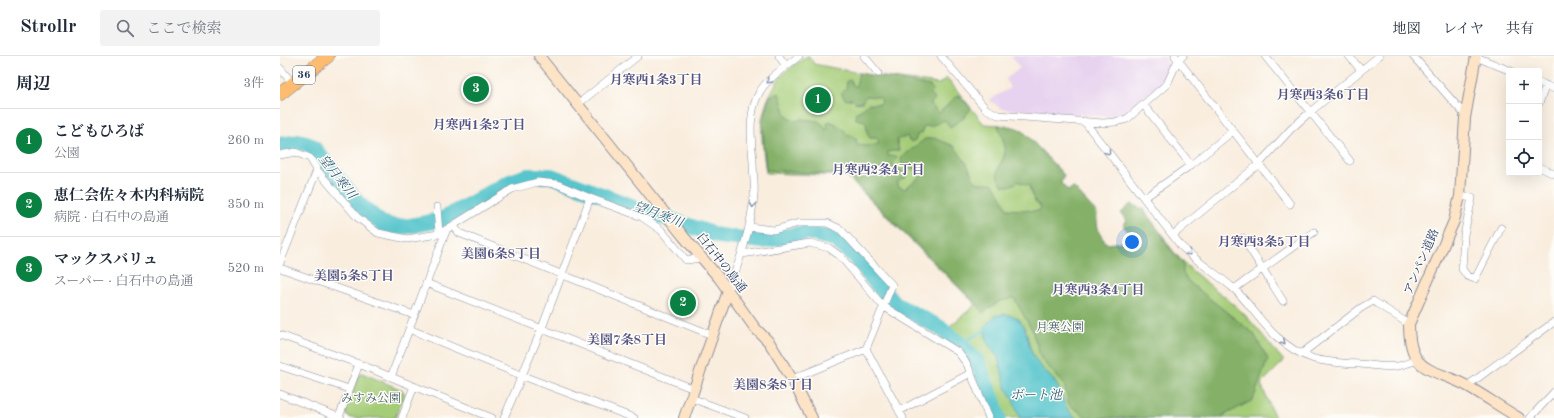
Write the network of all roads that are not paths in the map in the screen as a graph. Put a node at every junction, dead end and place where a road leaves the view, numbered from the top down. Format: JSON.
{"nodes":[{"id":1,"x":328,"y":56,"type":"edge"},
{"id":2,"x":539,"y":56,"type":"edge"},
{"id":3,"x":638,"y":56,"type":"edge"},
{"id":4,"x":778,"y":56,"type":"edge"},
{"id":5,"x":799,"y":56,"type":"edge"},
{"id":6,"x":864,"y":56,"type":"edge"},
{"id":7,"x":941,"y":56,"type":"edge"},
{"id":8,"x":1265,"y":56,"type":"edge"},
{"id":9,"x":1349,"y":56,"type":"edge"},
{"id":10,"x":1379,"y":56,"type":"edge"},
{"id":11,"x":1413,"y":56,"type":"edge"},
{"id":12,"x":1476,"y":56,"type":"edge"},
{"id":13,"x":1179,"y":57,"type":"edge"},
{"id":14,"x":629,"y":59,"type":"edge"},
{"id":15,"x":786,"y":66,"type":"junction"},
{"id":16,"x":280,"y":68,"type":"edge"},
{"id":17,"x":1506,"y":69,"type":"edge"},
{"id":18,"x":1361,"y":70,"type":"junction"},
{"id":19,"x":878,"y":73,"type":"dead end"},
{"id":20,"x":1542,"y":83,"type":"edge"},
{"id":21,"x":293,"y":84,"type":"junction"},
{"id":22,"x":1546,"y":85,"type":"junction"},
{"id":23,"x":1554,"y":89,"type":"edge"},
{"id":24,"x":280,"y":94,"type":"edge"},
{"id":25,"x":1542,"y":95,"type":"edge"},
{"id":26,"x":578,"y":104,"type":"junction"},
{"id":27,"x":1143,"y":104,"type":"junction"},
{"id":28,"x":1310,"y":112,"type":"junction"},
{"id":29,"x":1465,"y":115,"type":"junction"},
{"id":30,"x":1084,"y":121,"type":"junction"},
{"id":31,"x":1233,"y":131,"type":"junction"},
{"id":32,"x":280,"y":155,"type":"edge"},
{"id":33,"x":1350,"y":161,"type":"dead end"},
{"id":34,"x":1190,"y":164,"type":"junction"},
{"id":35,"x":1259,"y":164,"type":"junction"},
{"id":36,"x":1542,"y":168,"type":"edge"},
{"id":37,"x":316,"y":170,"type":"junction"},
{"id":38,"x":1554,"y":174,"type":"edge"},
{"id":39,"x":1460,"y":196,"type":"junction"},
{"id":40,"x":590,"y":198,"type":"junction"},
{"id":41,"x":1144,"y":198,"type":"junction"},
{"id":42,"x":1290,"y":204,"type":"dead end"},
{"id":43,"x":437,"y":207,"type":"dead end"},
{"id":44,"x":454,"y":226,"type":"junction"},
{"id":45,"x":1501,"y":228,"type":"dead end"},
{"id":46,"x":749,"y":230,"type":"junction"},
{"id":47,"x":442,"y":232,"type":"junction"},
{"id":48,"x":1314,"y":232,"type":"dead end"},
{"id":49,"x":1173,"y":236,"type":"junction"},
{"id":50,"x":1243,"y":238,"type":"dead end"},
{"id":51,"x":742,"y":254,"type":"junction"},
{"id":52,"x":702,"y":258,"type":"junction"},
{"id":53,"x":280,"y":264,"type":"edge"},
{"id":54,"x":280,"y":268,"type":"edge"},
{"id":55,"x":1263,"y":268,"type":"junction"},
{"id":56,"x":561,"y":274,"type":"junction"},
{"id":57,"x":426,"y":283,"type":"junction"},
{"id":58,"x":1234,"y":289,"type":"junction"},
{"id":59,"x":728,"y":291,"type":"junction"},
{"id":60,"x":1283,"y":301,"type":"dead end"},
{"id":61,"x":884,"y":304,"type":"junction"},
{"id":62,"x":414,"y":315,"type":"junction"},
{"id":63,"x":1554,"y":322,"type":"edge"},
{"id":64,"x":1409,"y":324,"type":"junction"},
{"id":65,"x":542,"y":328,"type":"junction"},
{"id":66,"x":409,"y":329,"type":"junction"},
{"id":67,"x":280,"y":335,"type":"edge"},
{"id":68,"x":712,"y":335,"type":"junction"},
{"id":69,"x":866,"y":349,"type":"junction"},
{"id":70,"x":1301,"y":354,"type":"junction"},
{"id":71,"x":1418,"y":360,"type":"junction"},
{"id":72,"x":359,"y":364,"type":"junction"},
{"id":73,"x":280,"y":366,"type":"edge"},
{"id":74,"x":971,"y":373,"type":"junction"},
{"id":75,"x":522,"y":376,"type":"junction"},
{"id":76,"x":391,"y":377,"type":"junction"},
{"id":77,"x":792,"y":380,"type":"junction"},
{"id":78,"x":414,"y":386,"type":"junction"},
{"id":79,"x":1467,"y":386,"type":"junction"},
{"id":80,"x":349,"y":390,"type":"junction"},
{"id":81,"x":1554,"y":392,"type":"edge"},
{"id":82,"x":693,"y":393,"type":"junction"},
{"id":83,"x":280,"y":394,"type":"edge"},
{"id":84,"x":899,"y":411,"type":"junction"},
{"id":85,"x":810,"y":417,"type":"edge"},
{"id":86,"x":340,"y":418,"type":"edge"},
{"id":87,"x":402,"y":418,"type":"edge"},
{"id":88,"x":492,"y":418,"type":"edge"},
{"id":89,"x":504,"y":418,"type":"edge"},
{"id":90,"x":634,"y":418,"type":"edge"},
{"id":91,"x":684,"y":418,"type":"edge"},
{"id":92,"x":745,"y":418,"type":"edge"},
{"id":93,"x":903,"y":418,"type":"edge"},
{"id":94,"x":989,"y":418,"type":"edge"},
{"id":95,"x":1519,"y":418,"type":"edge"},
{"id":96,"x":1530,"y":418,"type":"edge"}],
"edges":[{"from":1,"to":21,"type":"highway","number":"36"},
{"from":2,"to":26,"type":"street","name":"白石中の島通"},
{"from":3,"to":14,"type":"street"},
{"from":4,"to":15,"type":"street"},
{"from":5,"to":15,"type":"street"},
{"from":6,"to":19,"type":"street"},
{"from":7,"to":30,"type":"street"},
{"from":8,"to":28,"type":"street"},
{"from":9,"to":18,"type":"street"},
{"from":10,"to":18,"type":"street"},
{"from":11,"to":29,"type":"street"},
{"from":12,"to":17,"type":"street"},
{"from":12,"to":29,"type":"street","name":"アンパン道路"},
{"from":13,"to":27,"type":"street"},
{"from":13,"to":31,"type":"street"},
{"from":14,"to":26,"type":"street"},
{"from":15,"to":46,"type":"street","one_way":true},
{"from":16,"to":21,"type":"street"},
{"from":18,"to":28,"type":"street"},
{"from":20,"to":22,"type":"street"},
{"from":21,"to":24,"type":"highway","number":"36"},
{"from":22,"to":23,"type":"street"},
{"from":22,"to":25,"type":"street"},
{"from":26,"to":52,"type":"street","name":"白石中の島通"},
{"from":27,"to":30,"type":"street"},
{"from":27,"to":34,"type":"street"},
{"from":28,"to":33,"type":"street"},
{"from":28,"to":35,"type":"street"},
{"from":29,"to":39,"type":"street","name":"アンパン道路"},
{"from":30,"to":41,"type":"street","one_way":true},
{"from":31,"to":34,"type":"street"},
{"from":31,"to":35,"type":"street"},
{"from":32,"to":37,"type":"street"},
{"from":34,"to":41,"type":"street"},
{"from":35,"to":42,"type":"street"},
{"from":35,"to":49,"type":"street"},
{"from":36,"to":38,"type":"street"},
{"from":37,"to":47,"type":"street"},
{"from":37,"to":53,"type":"street"},
{"from":39,"to":45,"type":"street"},
{"from":39,"to":64,"type":"street","name":"アンパン道路"},
{"from":40,"to":44,"type":"street"},
{"from":40,"to":52,"type":"street"},
{"from":40,"to":56,"type":"street"},
{"from":41,"to":49,"type":"street"},
{"from":43,"to":47,"type":"street"},
{"from":44,"to":47,"type":"street"},
{"from":44,"to":56,"type":"street"},
{"from":46,"to":51,"type":"street"},
{"from":46,"to":61,"type":"street"},
{"from":47,"to":57,"type":"street"},
{"from":48,"to":55,"type":"street"},
{"from":49,"to":58,"type":"street","one_way":true},
{"from":50,"to":55,"type":"street"},
{"from":51,"to":59,"type":"street"},
{"from":51,"to":61,"type":"street"},
{"from":52,"to":59,"type":"street","name":"白石中の島通"},
{"from":54,"to":62,"type":"street"},
{"from":55,"to":58,"type":"street"},
{"from":55,"to":60,"type":"street"},
{"from":56,"to":65,"type":"street"},
{"from":56,"to":68,"type":"street"},
{"from":57,"to":62,"type":"street"},
{"from":57,"to":65,"type":"street"},
{"from":58,"to":70,"type":"street","one_way":true},
{"from":59,"to":68,"type":"street"},
{"from":59,"to":77,"type":"street","name":"白石中の島通"},
{"from":61,"to":69,"type":"street"},
{"from":61,"to":74,"type":"street"},
{"from":62,"to":66,"type":"street"},
{"from":63,"to":79,"type":"street"},
{"from":64,"to":70,"type":"street"},
{"from":64,"to":71,"type":"street","name":"アンパン道路"},
{"from":65,"to":75,"type":"street"},
{"from":65,"to":82,"type":"street"},
{"from":66,"to":75,"type":"street"},
{"from":66,"to":76,"type":"street"},
{"from":67,"to":72,"type":"street"},
{"from":68,"to":82,"type":"street"},
{"from":69,"to":77,"type":"street"},
{"from":69,"to":84,"type":"street"},
{"from":70,"to":71,"type":"street"},
{"from":71,"to":79,"type":"street","name":"アンパン道路"},
{"from":72,"to":76,"type":"street"},
{"from":72,"to":80,"type":"street"},
{"from":73,"to":80,"type":"street"},
{"from":74,"to":84,"type":"street"},
{"from":74,"to":94,"type":"street"},
{"from":75,"to":89,"type":"street"},
{"from":75,"to":90,"type":"street"},
{"from":76,"to":78,"type":"street"},
{"from":77,"to":85,"type":"street","name":"白石中の島通"},
{"from":78,"to":87,"type":"street"},
{"from":78,"to":88,"type":"street"},
{"from":79,"to":95,"type":"street","name":"アンパン道路"},
{"from":80,"to":86,"type":"street"},
{"from":81,"to":96,"type":"street"},
{"from":82,"to":91,"type":"street"},
{"from":82,"to":92,"type":"street"},
{"from":83,"to":86,"type":"street"},
{"from":84,"to":93,"type":"street"}]}
